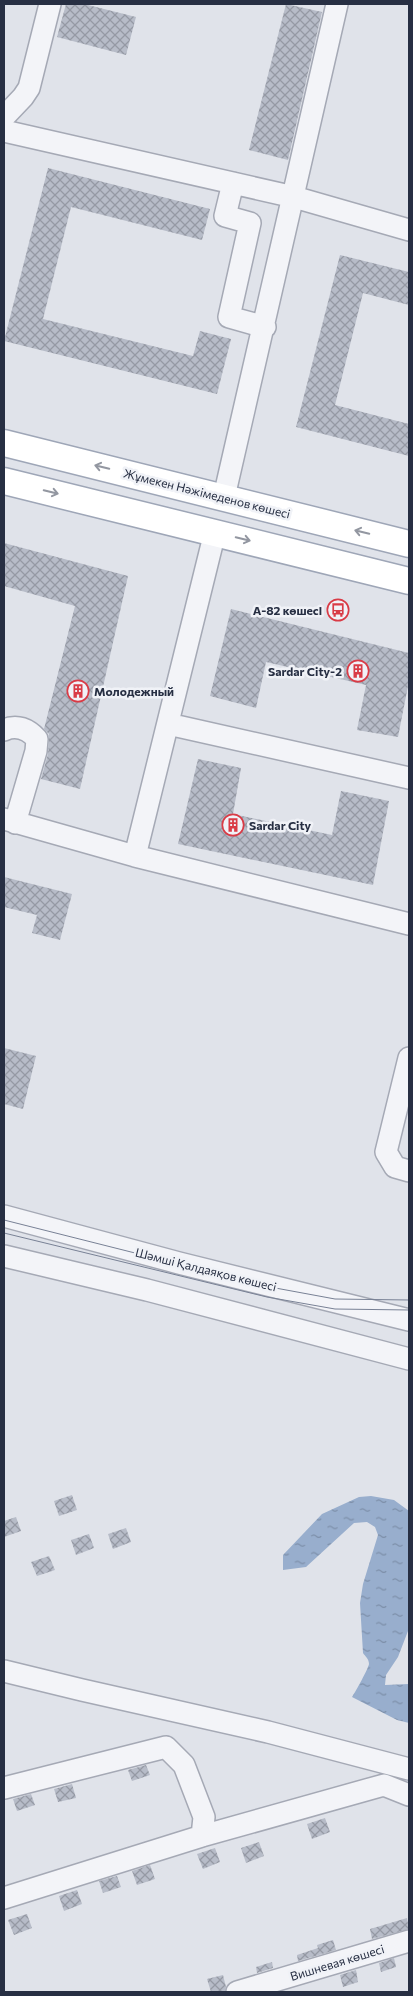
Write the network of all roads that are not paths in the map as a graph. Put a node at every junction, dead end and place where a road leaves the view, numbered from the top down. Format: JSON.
{"nodes":[{"id":1,"x":50,"y":4,"type":"edge"},
{"id":2,"x":337,"y":4,"type":"edge"},
{"id":3,"x":4,"y":117,"type":"edge"},
{"id":4,"x":4,"y":132,"type":"edge"},
{"id":5,"x":233,"y":183,"type":"junction"},
{"id":6,"x":294,"y":197,"type":"junction"},
{"id":7,"x":409,"y":230,"type":"edge"},
{"id":8,"x":265,"y":327,"type":"junction"},
{"id":9,"x":4,"y":443,"type":"edge"},
{"id":10,"x":4,"y":481,"type":"edge"},
{"id":11,"x":224,"y":497,"type":"junction"},
{"id":12,"x":215,"y":532,"type":"junction"},
{"id":13,"x":409,"y":544,"type":"edge"},
{"id":14,"x":409,"y":581,"type":"edge"},
{"id":15,"x":168,"y":724,"type":"junction"},
{"id":16,"x":4,"y":730,"type":"edge"},
{"id":17,"x":409,"y":778,"type":"edge"},
{"id":18,"x":9,"y":821,"type":"edge"},
{"id":19,"x":135,"y":856,"type":"junction"},
{"id":20,"x":409,"y":924,"type":"edge"},
{"id":21,"x":409,"y":1058,"type":"edge"},
{"id":22,"x":409,"y":1172,"type":"edge"},
{"id":23,"x":4,"y":1216,"type":"edge"},
{"id":24,"x":4,"y":1256,"type":"edge"},
{"id":25,"x":409,"y":1320,"type":"edge"},
{"id":26,"x":409,"y":1359,"type":"edge"},
{"id":27,"x":4,"y":1671,"type":"edge"},
{"id":28,"x":409,"y":1769,"type":"edge"},
{"id":29,"x":4,"y":1788,"type":"edge"},
{"id":30,"x":409,"y":1795,"type":"edge"},
{"id":31,"x":202,"y":1836,"type":"junction"},
{"id":32,"x":4,"y":1898,"type":"edge"},
{"id":33,"x":409,"y":1941,"type":"edge"},
{"id":34,"x":237,"y":1992,"type":"edge"}],
"edges":[{"from":1,"to":3,"type":"street"},
{"from":2,"to":6,"type":"street"},
{"from":4,"to":5,"type":"street"},
{"from":5,"to":6,"type":"street"},
{"from":5,"to":8,"type":"street"},
{"from":6,"to":7,"type":"street"},
{"from":6,"to":8,"type":"street"},
{"from":8,"to":11,"type":"street"},
{"from":11,"to":9,"type":"main road","name":"Жұмекен Нәжімеденов көшесі","one_way":true},
{"from":10,"to":12,"type":"main road","one_way":true},
{"from":11,"to":12,"type":"main road"},
{"from":13,"to":11,"type":"main road","name":"Жұмекен Нәжімеденов көшесі","one_way":true},
{"from":12,"to":14,"type":"main road","one_way":true},
{"from":12,"to":15,"type":"street"},
{"from":15,"to":17,"type":"street"},
{"from":15,"to":19,"type":"street"},
{"from":16,"to":18,"type":"street"},
{"from":18,"to":19,"type":"street"},
{"from":19,"to":20,"type":"street"},
{"from":21,"to":22,"type":"street"},
{"from":23,"to":25,"type":"street","name":"Шәмші Қалдаяқов көшесі"},
{"from":24,"to":26,"type":"street"},
{"from":27,"to":28,"type":"street"},
{"from":29,"to":31,"type":"street"},
{"from":30,"to":31,"type":"street"},
{"from":31,"to":32,"type":"street"},
{"from":33,"to":34,"type":"street","name":"Вишневая көшесі"}]}
